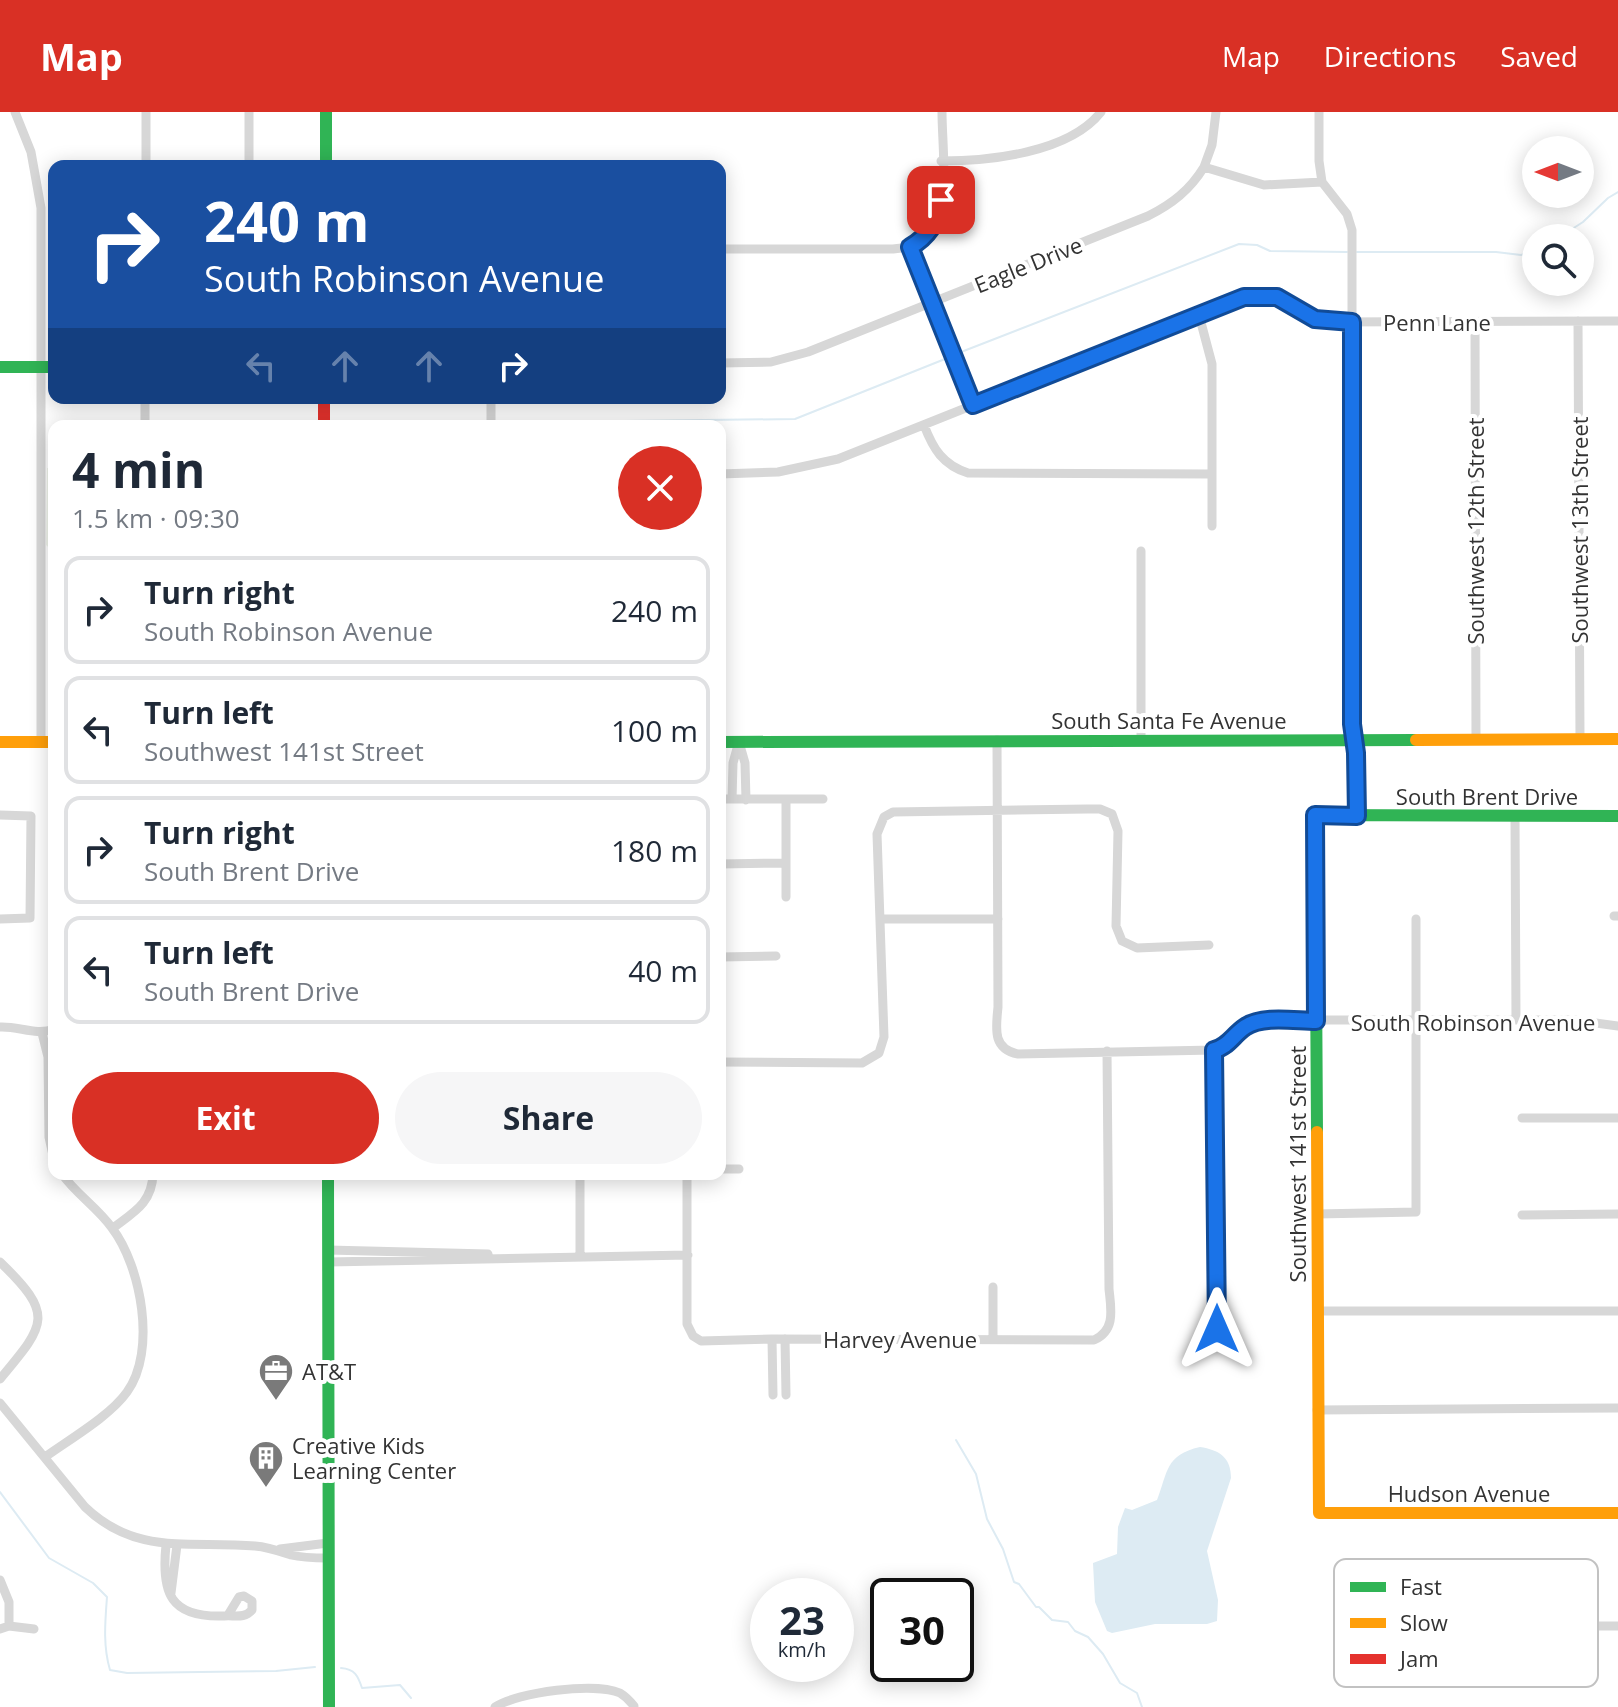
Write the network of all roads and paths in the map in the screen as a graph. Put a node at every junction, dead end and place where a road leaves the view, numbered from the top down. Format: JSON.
{"nodes":[{"id":1,"x":15,"y":112,"type":"edge"},
{"id":2,"x":146,"y":112,"type":"edge"},
{"id":3,"x":249,"y":112,"type":"edge"},
{"id":4,"x":326,"y":112,"type":"edge"},
{"id":5,"x":942,"y":112,"type":"edge"},
{"id":6,"x":1101,"y":112,"type":"edge"},
{"id":7,"x":1216,"y":112,"type":"edge"},
{"id":8,"x":1319,"y":112,"type":"edge"},
{"id":9,"x":146,"y":160,"type":"edge"},
{"id":10,"x":249,"y":160,"type":"edge"},
{"id":11,"x":326,"y":160,"type":"edge"},
{"id":12,"x":941,"y":161,"type":"junction"},
{"id":13,"x":1204,"y":167,"type":"junction"},
{"id":14,"x":1322,"y":182,"type":"junction"},
{"id":15,"x":910,"y":247,"type":"junction"},
{"id":16,"x":726,"y":249,"type":"edge"},
{"id":17,"x":932,"y":303,"type":"junction"},
{"id":18,"x":1199,"y":315,"type":"junction"},
{"id":19,"x":1578,"y":321,"type":"junction"},
{"id":20,"x":1618,"y":321,"type":"edge"},
{"id":21,"x":1352,"y":322,"type":"junction"},
{"id":22,"x":1475,"y":322,"type":"junction"},
{"id":23,"x":726,"y":363,"type":"edge"},
{"id":24,"x":0,"y":367,"type":"edge"},
{"id":25,"x":48,"y":367,"type":"edge"},
{"id":26,"x":973,"y":405,"type":"junction"},
{"id":27,"x":924,"y":425,"type":"junction"},
{"id":28,"x":726,"y":474,"type":"edge"},
{"id":29,"x":1212,"y":474,"type":"junction"},
{"id":30,"x":1212,"y":526,"type":"dead end"},
{"id":31,"x":1141,"y":551,"type":"dead end"},
{"id":32,"x":1618,"y":739,"type":"edge"},
{"id":33,"x":997,"y":740,"type":"junction"},
{"id":34,"x":1141,"y":740,"type":"junction"},
{"id":35,"x":1354,"y":740,"type":"junction"},
{"id":36,"x":1476,"y":740,"type":"junction"},
{"id":37,"x":1580,"y":740,"type":"junction"},
{"id":38,"x":0,"y":742,"type":"edge"},
{"id":39,"x":48,"y":742,"type":"edge"},
{"id":40,"x":726,"y":742,"type":"edge"},
{"id":41,"x":739,"y":742,"type":"junction"},
{"id":42,"x":726,"y":799,"type":"edge"},
{"id":43,"x":732,"y":799,"type":"junction"},
{"id":44,"x":823,"y":799,"type":"dead end"},
{"id":45,"x":746,"y":800,"type":"junction"},
{"id":46,"x":786,"y":800,"type":"junction"},
{"id":47,"x":997,"y":811,"type":"junction"},
{"id":48,"x":0,"y":815,"type":"edge"},
{"id":49,"x":1315,"y":815,"type":"joint"},
{"id":50,"x":1357,"y":816,"type":"junction"},
{"id":51,"x":1618,"y":816,"type":"edge"},
{"id":52,"x":1515,"y":817,"type":"junction"},
{"id":53,"x":786,"y":863,"type":"junction"},
{"id":54,"x":726,"y":864,"type":"edge"},
{"id":55,"x":786,"y":897,"type":"dead end"},
{"id":56,"x":0,"y":919,"type":"edge"},
{"id":57,"x":880,"y":919,"type":"junction"},
{"id":58,"x":998,"y":919,"type":"junction"},
{"id":59,"x":1416,"y":919,"type":"dead end"},
{"id":60,"x":1209,"y":945,"type":"dead end"},
{"id":61,"x":776,"y":956,"type":"dead end"},
{"id":62,"x":726,"y":957,"type":"edge"},
{"id":63,"x":1416,"y":1020,"type":"junction"},
{"id":64,"x":1516,"y":1020,"type":"junction"},
{"id":65,"x":1316,"y":1021,"type":"junction"},
{"id":66,"x":1618,"y":1026,"type":"edge"},
{"id":67,"x":0,"y":1027,"type":"edge"},
{"id":68,"x":48,"y":1031,"type":"edge"},
{"id":69,"x":42,"y":1033,"type":"junction"},
{"id":70,"x":1214,"y":1050,"type":"junction"},
{"id":71,"x":1107,"y":1051,"type":"junction"},
{"id":72,"x":48,"y":1057,"type":"edge"},
{"id":73,"x":726,"y":1062,"type":"edge"},
{"id":74,"x":1522,"y":1118,"type":"dead end"},
{"id":75,"x":1618,"y":1118,"type":"edge"},
{"id":76,"x":726,"y":1169,"type":"edge"},
{"id":77,"x":739,"y":1169,"type":"dead end"},
{"id":78,"x":68,"y":1180,"type":"edge"},
{"id":79,"x":152,"y":1180,"type":"edge"},
{"id":80,"x":328,"y":1180,"type":"edge"},
{"id":81,"x":580,"y":1180,"type":"edge"},
{"id":82,"x":687,"y":1180,"type":"edge"},
{"id":83,"x":1317,"y":1214,"type":"junction"},
{"id":84,"x":1618,"y":1214,"type":"edge"},
{"id":85,"x":1522,"y":1215,"type":"dead end"},
{"id":86,"x":113,"y":1228,"type":"junction"},
{"id":87,"x":688,"y":1255,"type":"junction"},
{"id":88,"x":328,"y":1256,"type":"junction"},
{"id":89,"x":580,"y":1256,"type":"junction"},
{"id":90,"x":0,"y":1262,"type":"edge"},
{"id":91,"x":993,"y":1287,"type":"dead end"},
{"id":92,"x":1317,"y":1311,"type":"junction"},
{"id":93,"x":1618,"y":1311,"type":"edge"},
{"id":94,"x":1217,"y":1329,"type":"dead end"},
{"id":95,"x":772,"y":1339,"type":"junction"},
{"id":96,"x":785,"y":1339,"type":"junction"},
{"id":97,"x":993,"y":1339,"type":"junction"},
{"id":98,"x":773,"y":1377,"type":"junction"},
{"id":99,"x":786,"y":1377,"type":"junction"},
{"id":100,"x":0,"y":1379,"type":"edge"},
{"id":101,"x":773,"y":1395,"type":"dead end"},
{"id":102,"x":786,"y":1395,"type":"dead end"},
{"id":103,"x":0,"y":1403,"type":"edge"},
{"id":104,"x":1618,"y":1408,"type":"edge"},
{"id":105,"x":1317,"y":1410,"type":"junction"},
{"id":106,"x":45,"y":1457,"type":"junction"},
{"id":107,"x":1319,"y":1513,"type":"joint"},
{"id":108,"x":1618,"y":1513,"type":"edge"},
{"id":109,"x":328,"y":1543,"type":"junction"},
{"id":110,"x":172,"y":1545,"type":"junction"},
{"id":111,"x":277,"y":1549,"type":"junction"},
{"id":112,"x":328,"y":1558,"type":"junction"},
{"id":113,"x":0,"y":1580,"type":"edge"},
{"id":114,"x":228,"y":1615,"type":"dead end"},
{"id":115,"x":5,"y":1628,"type":"edge"},
{"id":116,"x":34,"y":1629,"type":"dead end"},
{"id":117,"x":634,"y":1706,"type":"edge"},
{"id":118,"x":329,"y":1707,"type":"edge"},
{"id":119,"x":495,"y":1707,"type":"edge"}],
"edges":[{"from":1,"to":25,"type":"street"},
{"from":2,"to":9,"type":"street"},
{"from":3,"to":10,"type":"street"},
{"from":4,"to":11,"type":"main road"},
{"from":5,"to":12,"type":"street"},
{"from":6,"to":12,"type":"street"},
{"from":7,"to":13,"type":"street"},
{"from":8,"to":14,"type":"street"},
{"from":12,"to":15,"type":"street"},
{"from":13,"to":14,"type":"street"},
{"from":13,"to":17,"type":"street","name":"Eagle Drive"},
{"from":14,"to":21,"type":"street"},
{"from":15,"to":16,"type":"street"},
{"from":15,"to":17,"type":"street"},
{"from":17,"to":23,"type":"street","name":"Eagle Drive"},
{"from":17,"to":26,"type":"street"},
{"from":18,"to":21,"type":"street","name":"Penn Lane"},
{"from":18,"to":26,"type":"street","name":"Penn Lane"},
{"from":18,"to":29,"type":"street"},
{"from":19,"to":20,"type":"street","name":"Penn Lane"},
{"from":19,"to":22,"type":"street","name":"Penn Lane"},
{"from":19,"to":37,"type":"street","name":"Southwest 13th Street"},
{"from":21,"to":22,"type":"street","name":"Penn Lane"},
{"from":21,"to":35,"type":"street"},
{"from":22,"to":36,"type":"street","name":"Southwest 12th Street"},
{"from":24,"to":25,"type":"main road"},
{"from":25,"to":39,"type":"street"},
{"from":26,"to":27,"type":"street","name":"Penn Lane"},
{"from":27,"to":28,"type":"street","name":"Penn Lane"},
{"from":27,"to":29,"type":"street"},
{"from":29,"to":30,"type":"street"},
{"from":31,"to":34,"type":"street"},
{"from":32,"to":37,"type":"main road","name":"South Santa Fe Avenue"},
{"from":33,"to":34,"type":"main road","name":"South Santa Fe Avenue"},
{"from":33,"to":41,"type":"main road","name":"South Santa Fe Avenue"},
{"from":33,"to":47,"type":"street"},
{"from":34,"to":35,"type":"main road","name":"South Santa Fe Avenue"},
{"from":35,"to":36,"type":"main road","name":"South Santa Fe Avenue"},
{"from":35,"to":50,"type":"street"},
{"from":36,"to":37,"type":"main road","name":"South Santa Fe Avenue"},
{"from":38,"to":39,"type":"main road"},
{"from":40,"to":41,"type":"main road","name":"South Santa Fe Avenue"},
{"from":41,"to":43,"type":"street"},
{"from":41,"to":45,"type":"street"},
{"from":42,"to":43,"type":"street"},
{"from":43,"to":45,"type":"street"},
{"from":44,"to":46,"type":"street"},
{"from":45,"to":46,"type":"street"},
{"from":46,"to":53,"type":"street"},
{"from":47,"to":57,"type":"street"},
{"from":47,"to":58,"type":"street"},
{"from":47,"to":60,"type":"street"},
{"from":48,"to":56,"type":"street"},
{"from":49,"to":50,"type":"main road","name":"South Brent Drive"},
{"from":49,"to":65,"type":"main road","name":"Southwest 141st Street"},
{"from":50,"to":52,"type":"main road","name":"South Brent Drive"},
{"from":51,"to":52,"type":"main road","name":"South Brent Drive"},
{"from":52,"to":64,"type":"street"},
{"from":53,"to":54,"type":"street"},
{"from":53,"to":55,"type":"street"},
{"from":57,"to":58,"type":"street"},
{"from":57,"to":73,"type":"street"},
{"from":58,"to":71,"type":"street"},
{"from":59,"to":63,"type":"street"},
{"from":61,"to":62,"type":"street"},
{"from":63,"to":64,"type":"street","name":"South Robinson Avenue"},
{"from":63,"to":65,"type":"street","name":"South Robinson Avenue"},
{"from":63,"to":83,"type":"street"},
{"from":64,"to":66,"type":"street","name":"South Robinson Avenue"},
{"from":65,"to":70,"type":"street","name":"South Robinson Avenue"},
{"from":65,"to":83,"type":"main road","name":"Southwest 141st Street"},
{"from":67,"to":69,"type":"street"},
{"from":68,"to":69,"type":"street"},
{"from":69,"to":72,"type":"street"},
{"from":70,"to":71,"type":"street"},
{"from":70,"to":94,"type":"street"},
{"from":71,"to":97,"type":"street","name":"Harvey Avenue"},
{"from":74,"to":75,"type":"street"},
{"from":76,"to":77,"type":"street"},
{"from":78,"to":86,"type":"street"},
{"from":79,"to":86,"type":"street"},
{"from":80,"to":88,"type":"main road"},
{"from":81,"to":89,"type":"street"},
{"from":82,"to":87,"type":"street"},
{"from":83,"to":92,"type":"main road","name":"Southwest 141st Street"},
{"from":84,"to":85,"type":"street"},
{"from":86,"to":106,"type":"street"},
{"from":87,"to":89,"type":"street"},
{"from":87,"to":95,"type":"street","name":"Harvey Avenue"},
{"from":88,"to":89,"type":"street"},
{"from":88,"to":109,"type":"main road"},
{"from":90,"to":100,"type":"street"},
{"from":91,"to":97,"type":"street"},
{"from":92,"to":93,"type":"street"},
{"from":92,"to":105,"type":"main road","name":"Southwest 141st Street"},
{"from":95,"to":96,"type":"street","name":"Harvey Avenue"},
{"from":95,"to":98,"type":"street"},
{"from":96,"to":97,"type":"street","name":"Harvey Avenue"},
{"from":96,"to":99,"type":"street"},
{"from":98,"to":99,"type":"street"},
{"from":98,"to":101,"type":"street"},
{"from":99,"to":102,"type":"street"},
{"from":103,"to":106,"type":"street"},
{"from":104,"to":105,"type":"street"},
{"from":105,"to":107,"type":"main road","name":"Southwest 141st Street"},
{"from":106,"to":110,"type":"street"},
{"from":107,"to":108,"type":"main road","name":"Hudson Avenue"},
{"from":109,"to":111,"type":"street"},
{"from":109,"to":112,"type":"main road"},
{"from":110,"to":111,"type":"street"},
{"from":110,"to":114,"type":"street"},
{"from":111,"to":112,"type":"street"},
{"from":112,"to":118,"type":"main road"},
{"from":113,"to":115,"type":"street"},
{"from":115,"to":116,"type":"street"},
{"from":117,"to":119,"type":"street"}]}
